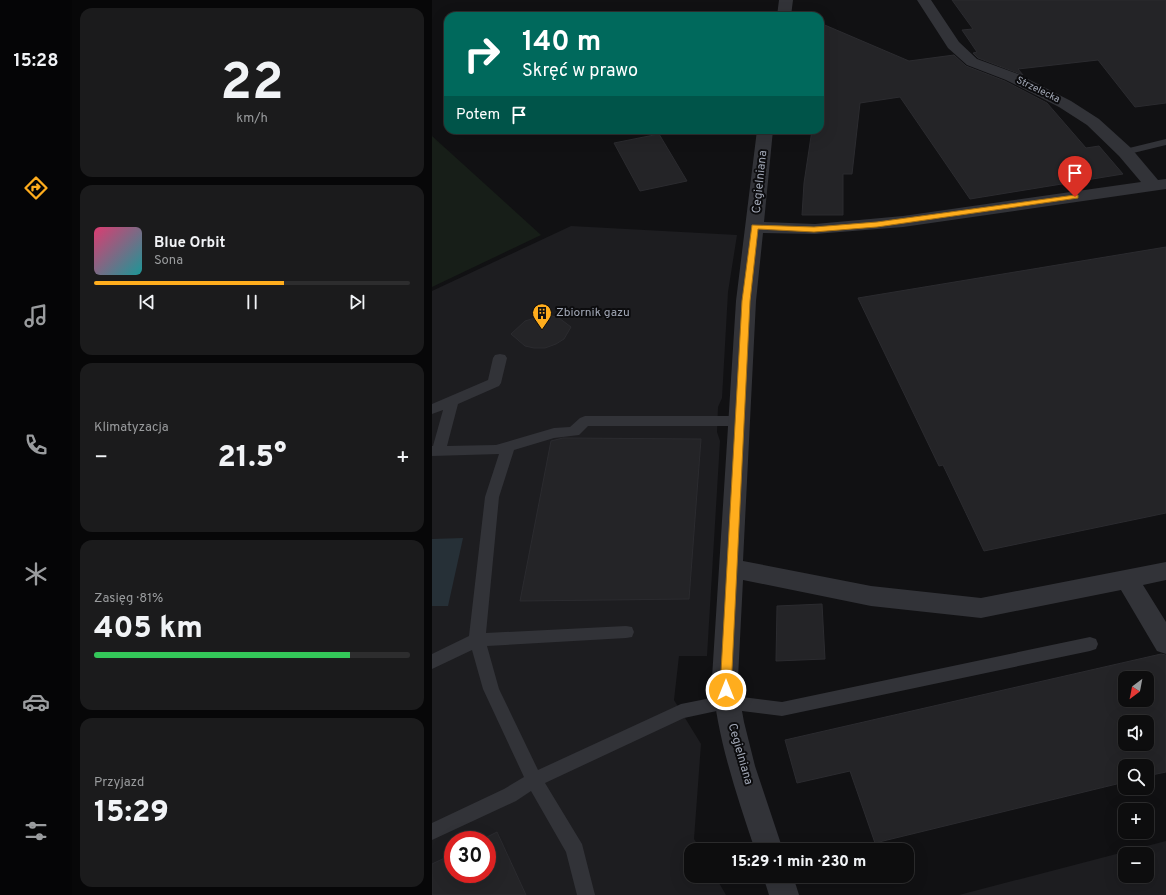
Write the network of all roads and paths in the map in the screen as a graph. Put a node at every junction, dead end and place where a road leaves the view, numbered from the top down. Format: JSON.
{"nodes":[{"id":1,"x":786,"y":0,"type":"edge"},
{"id":2,"x":924,"y":0,"type":"edge"},
{"id":3,"x":784,"y":12,"type":"edge"},
{"id":4,"x":765,"y":134,"type":"edge"},
{"id":5,"x":1166,"y":142,"type":"edge"},
{"id":6,"x":1125,"y":152,"type":"junction"},
{"id":7,"x":1160,"y":184,"type":"edge"},
{"id":8,"x":755,"y":226,"type":"junction"},
{"id":9,"x":500,"y":358,"type":"dead end"},
{"id":10,"x":452,"y":401,"type":"junction"},
{"id":11,"x":432,"y":409,"type":"edge"},
{"id":12,"x":740,"y":421,"type":"junction"},
{"id":13,"x":508,"y":447,"type":"junction"},
{"id":14,"x":436,"y":451,"type":"edge"},
{"id":15,"x":731,"y":568,"type":"junction"},
{"id":16,"x":1166,"y":571,"type":"edge"},
{"id":17,"x":1127,"y":579,"type":"junction"},
{"id":18,"x":626,"y":632,"type":"dead end"},
{"id":19,"x":477,"y":640,"type":"junction"},
{"id":20,"x":1090,"y":644,"type":"dead end"},
{"id":21,"x":1166,"y":644,"type":"edge"},
{"id":22,"x":432,"y":662,"type":"edge"},
{"id":23,"x":726,"y":702,"type":"junction"},
{"id":24,"x":534,"y":780,"type":"junction"},
{"id":25,"x":432,"y":832,"type":"edge"},
{"id":26,"x":767,"y":843,"type":"edge"},
{"id":27,"x":780,"y":883,"type":"edge"},
{"id":28,"x":586,"y":895,"type":"edge"},
{"id":29,"x":784,"y":895,"type":"edge"}],
"edges":[{"from":1,"to":3,"type":"street"},
{"from":2,"to":6,"type":"street","name":"Strzelecka"},
{"from":4,"to":8,"type":"street","name":"Cegielniana"},
{"from":5,"to":6,"type":"lane"},
{"from":6,"to":7,"type":"street","name":"Strzelecka"},
{"from":7,"to":8,"type":"street"},
{"from":8,"to":12,"type":"street","name":"Cegielniana"},
{"from":9,"to":10,"type":"lane"},
{"from":10,"to":11,"type":"lane"},
{"from":10,"to":14,"type":"lane"},
{"from":12,"to":13,"type":"lane"},
{"from":12,"to":15,"type":"street","name":"Cegielniana"},
{"from":13,"to":14,"type":"lane"},
{"from":13,"to":19,"type":"lane"},
{"from":15,"to":17,"type":"street"},
{"from":15,"to":23,"type":"street","name":"Cegielniana"},
{"from":16,"to":17,"type":"street"},
{"from":17,"to":21,"type":"street"},
{"from":18,"to":19,"type":"lane"},
{"from":19,"to":22,"type":"lane"},
{"from":19,"to":24,"type":"lane"},
{"from":20,"to":23,"type":"lane"},
{"from":23,"to":24,"type":"lane"},
{"from":23,"to":26,"type":"street","name":"Cegielniana"},
{"from":24,"to":25,"type":"lane"},
{"from":24,"to":28,"type":"lane"},
{"from":27,"to":29,"type":"street"}]}
